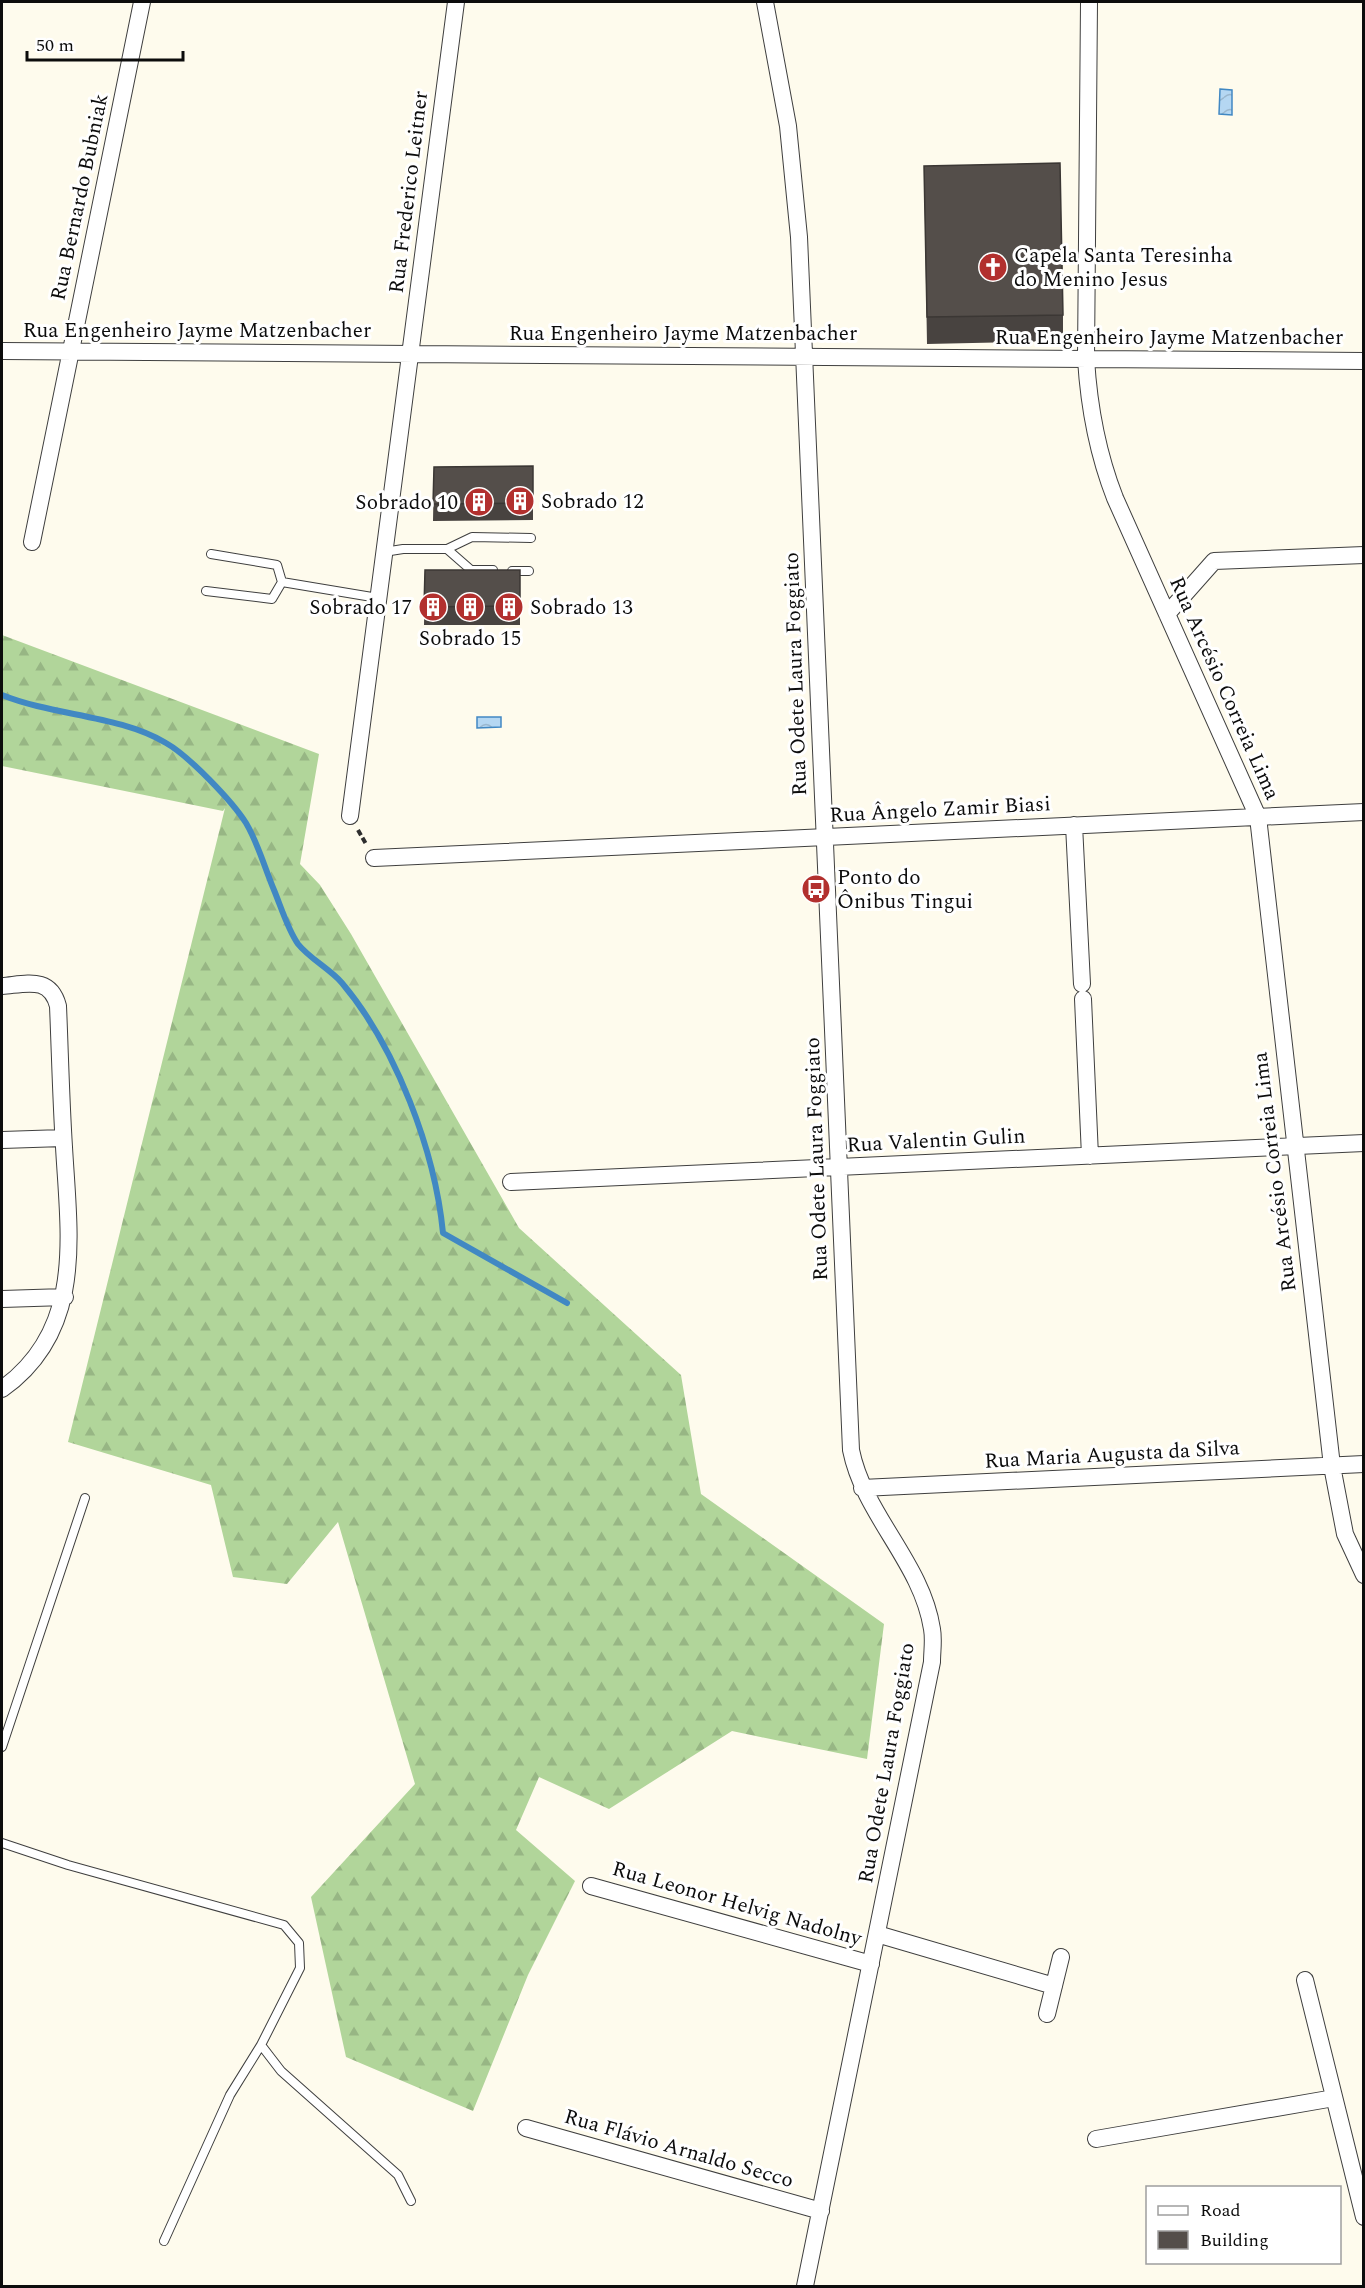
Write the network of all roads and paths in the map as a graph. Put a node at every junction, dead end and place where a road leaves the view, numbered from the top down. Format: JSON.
{"nodes":[{"id":1,"x":142,"y":2,"type":"edge"},
{"id":2,"x":456,"y":2,"type":"edge"},
{"id":3,"x":765,"y":2,"type":"edge"},
{"id":4,"x":1089,"y":2,"type":"edge"},
{"id":5,"x":2,"y":351,"type":"edge"},
{"id":6,"x":71,"y":352,"type":"junction"},
{"id":7,"x":409,"y":354,"type":"junction"},
{"id":8,"x":804,"y":356,"type":"junction"},
{"id":9,"x":1086,"y":359,"type":"junction"},
{"id":10,"x":1364,"y":361,"type":"edge"},
{"id":11,"x":531,"y":538,"type":"dead end"},
{"id":12,"x":32,"y":542,"type":"dead end"},
{"id":13,"x":447,"y":549,"type":"junction"},
{"id":14,"x":384,"y":552,"type":"junction"},
{"id":15,"x":211,"y":554,"type":"dead end"},
{"id":16,"x":1364,"y":555,"type":"edge"},
{"id":17,"x":529,"y":571,"type":"dead end"},
{"id":18,"x":282,"y":582,"type":"junction"},
{"id":19,"x":206,"y":591,"type":"dead end"},
{"id":20,"x":378,"y":598,"type":"junction"},
{"id":21,"x":1167,"y":614,"type":"junction"},
{"id":22,"x":1364,"y":812,"type":"edge"},
{"id":23,"x":350,"y":816,"type":"joint"},
{"id":24,"x":1258,"y":817,"type":"junction"},
{"id":25,"x":1074,"y":825,"type":"junction"},
{"id":26,"x":825,"y":837,"type":"junction"},
{"id":27,"x":374,"y":858,"type":"joint"},
{"id":28,"x":2,"y":986,"type":"edge"},
{"id":29,"x":63,"y":1138,"type":"junction"},
{"id":30,"x":2,"y":1140,"type":"edge"},
{"id":31,"x":1364,"y":1143,"type":"edge"},
{"id":32,"x":1293,"y":1146,"type":"junction"},
{"id":33,"x":1090,"y":1156,"type":"junction"},
{"id":34,"x":839,"y":1167,"type":"junction"},
{"id":35,"x":511,"y":1182,"type":"dead end"},
{"id":36,"x":64,"y":1297,"type":"junction"},
{"id":37,"x":2,"y":1299,"type":"edge"},
{"id":38,"x":2,"y":1389,"type":"edge"},
{"id":39,"x":1364,"y":1464,"type":"edge"},
{"id":40,"x":1332,"y":1466,"type":"junction"},
{"id":41,"x":862,"y":1488,"type":"junction"},
{"id":42,"x":85,"y":1498,"type":"dead end"},
{"id":43,"x":1364,"y":1575,"type":"edge"},
{"id":44,"x":2,"y":1747,"type":"edge"},
{"id":45,"x":2,"y":1843,"type":"edge"},
{"id":46,"x":591,"y":1886,"type":"dead end"},
{"id":47,"x":877,"y":1934,"type":"junction"},
{"id":48,"x":1061,"y":1957,"type":"dead end"},
{"id":49,"x":871,"y":1964,"type":"junction"},
{"id":50,"x":1305,"y":1980,"type":"dead end"},
{"id":51,"x":1054,"y":1986,"type":"junction"},
{"id":52,"x":1047,"y":2014,"type":"dead end"},
{"id":53,"x":261,"y":2045,"type":"junction"},
{"id":54,"x":1334,"y":2098,"type":"junction"},
{"id":55,"x":526,"y":2128,"type":"dead end"},
{"id":56,"x":1096,"y":2139,"type":"dead end"},
{"id":57,"x":411,"y":2201,"type":"dead end"},
{"id":58,"x":821,"y":2211,"type":"junction"},
{"id":59,"x":1364,"y":2217,"type":"edge"},
{"id":60,"x":164,"y":2241,"type":"dead end"},
{"id":61,"x":805,"y":2286,"type":"edge"}],
"edges":[{"from":1,"to":6,"type":"street","name":"Rua Bernardo Bubniak"},
{"from":2,"to":7,"type":"street","name":"Rua Frederico Leitner"},
{"from":3,"to":8,"type":"street","name":"Rua Odete Laura Foggiato"},
{"from":4,"to":9,"type":"street","name":"Rua Arcésio Correia Lima"},
{"from":5,"to":6,"type":"street","name":"Rua Engenheiro Jayme Matzenbacher"},
{"from":6,"to":7,"type":"street","name":"Rua Engenheiro Jayme Matzenbacher"},
{"from":6,"to":12,"type":"street","name":"Rua Bernardo Bubniak"},
{"from":7,"to":8,"type":"street","name":"Rua Engenheiro Jayme Matzenbacher"},
{"from":7,"to":14,"type":"street","name":"Rua Frederico Leitner"},
{"from":8,"to":9,"type":"street","name":"Rua Engenheiro Jayme Matzenbacher"},
{"from":8,"to":26,"type":"street","name":"Rua Odete Laura Foggiato"},
{"from":9,"to":10,"type":"street","name":"Rua Engenheiro Jayme Matzenbacher"},
{"from":9,"to":21,"type":"street","name":"Rua Arcésio Correia Lima"},
{"from":11,"to":13,"type":"lane"},
{"from":13,"to":14,"type":"lane"},
{"from":13,"to":17,"type":"lane"},
{"from":14,"to":20,"type":"street","name":"Rua Frederico Leitner"},
{"from":15,"to":18,"type":"lane"},
{"from":16,"to":21,"type":"street"},
{"from":18,"to":19,"type":"lane"},
{"from":18,"to":20,"type":"lane"},
{"from":20,"to":23,"type":"street","name":"Rua Frederico Leitner"},
{"from":21,"to":24,"type":"street","name":"Rua Arcésio Correia Lima"},
{"from":22,"to":24,"type":"street","name":"Rua Ângelo Zamir Biasi"},
{"from":23,"to":27,"type":"path"},
{"from":24,"to":25,"type":"street","name":"Rua Ângelo Zamir Biasi"},
{"from":24,"to":32,"type":"street","name":"Rua Arcésio Correia Lima"},
{"from":25,"to":26,"type":"street","name":"Rua Ângelo Zamir Biasi"},
{"from":25,"to":33,"type":"street"},
{"from":26,"to":27,"type":"street","name":"Rua Ângelo Zamir Biasi"},
{"from":26,"to":34,"type":"street","name":"Rua Odete Laura Foggiato"},
{"from":28,"to":29,"type":"street"},
{"from":29,"to":30,"type":"street"},
{"from":29,"to":36,"type":"street"},
{"from":31,"to":32,"type":"street","name":"Rua Valentin Gulin"},
{"from":32,"to":33,"type":"street","name":"Rua Valentin Gulin"},
{"from":32,"to":40,"type":"street","name":"Rua Arcésio Correia Lima"},
{"from":33,"to":34,"type":"street","name":"Rua Valentin Gulin"},
{"from":34,"to":35,"type":"street","name":"Rua Valentin Gulin"},
{"from":34,"to":41,"type":"street","name":"Rua Odete Laura Foggiato"},
{"from":36,"to":37,"type":"street"},
{"from":36,"to":38,"type":"street"},
{"from":39,"to":40,"type":"street","name":"Rua Maria Augusta da Silva"},
{"from":40,"to":41,"type":"street","name":"Rua Maria Augusta da Silva"},
{"from":40,"to":43,"type":"street","name":"Rua Arcésio Correia Lima"},
{"from":41,"to":47,"type":"street","name":"Rua Odete Laura Foggiato"},
{"from":42,"to":44,"type":"lane"},
{"from":45,"to":53,"type":"lane"},
{"from":46,"to":49,"type":"street","name":"Rua Leonor Helvig Nadolny"},
{"from":47,"to":49,"type":"street","name":"Rua Odete Laura Foggiato"},
{"from":47,"to":51,"type":"street"},
{"from":48,"to":51,"type":"street"},
{"from":49,"to":58,"type":"street","name":"Rua Odete Laura Foggiato"},
{"from":50,"to":54,"type":"street"},
{"from":51,"to":52,"type":"street"},
{"from":53,"to":57,"type":"lane"},
{"from":53,"to":60,"type":"lane"},
{"from":54,"to":56,"type":"street"},
{"from":54,"to":59,"type":"street"},
{"from":55,"to":58,"type":"street","name":"Rua Flávio Arnaldo Secco"},
{"from":58,"to":61,"type":"street","name":"Rua Odete Laura Foggiato"}]}
